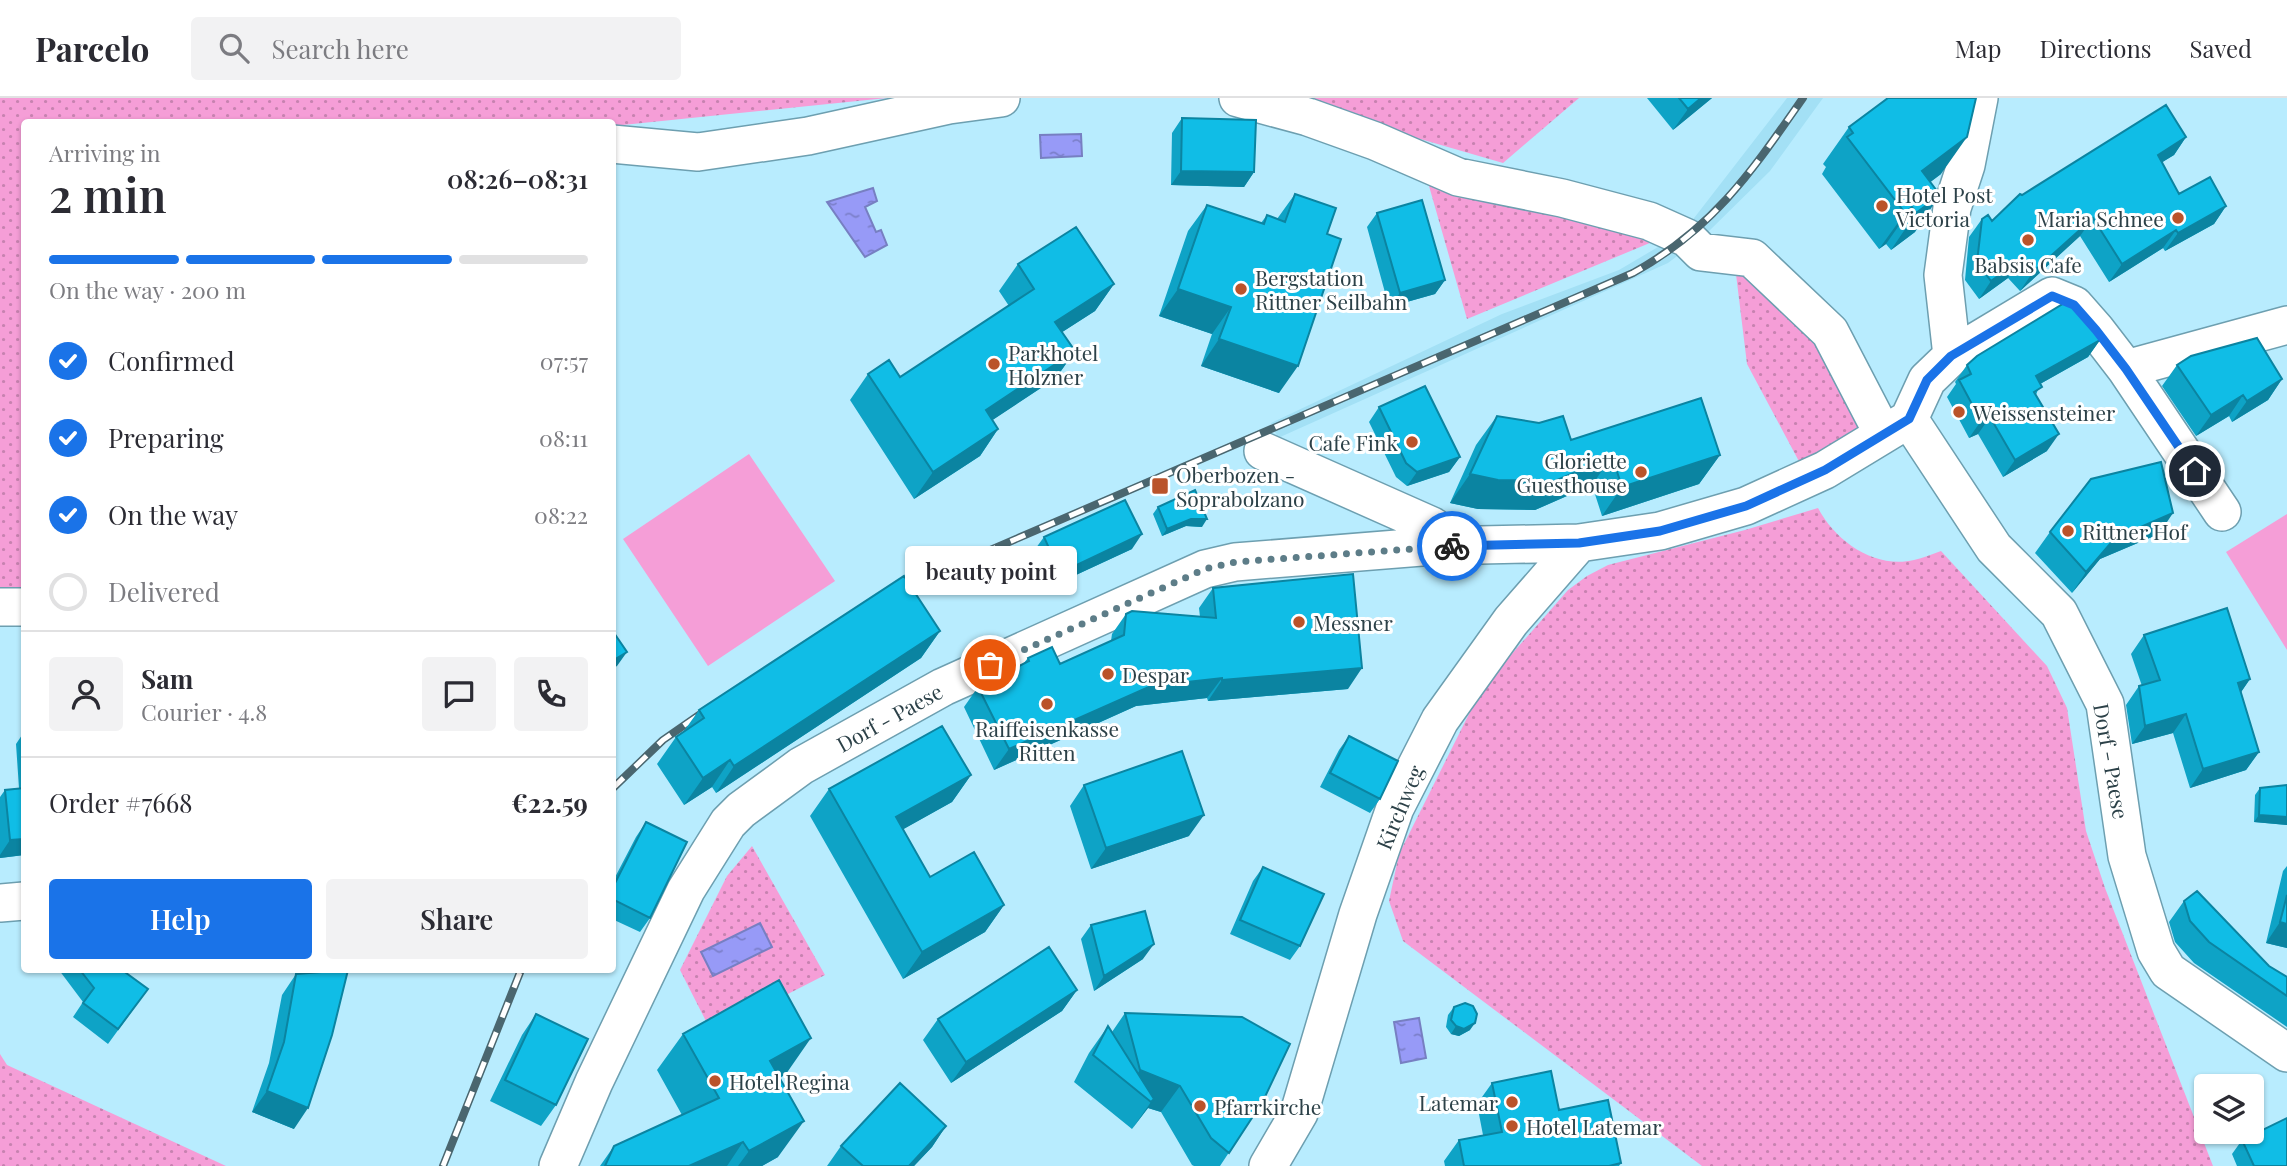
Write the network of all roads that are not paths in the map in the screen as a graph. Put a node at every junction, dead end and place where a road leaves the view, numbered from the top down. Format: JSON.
{"nodes":[{"id":1,"x":1001,"y":98,"type":"edge"},
{"id":2,"x":1238,"y":98,"type":"edge"},
{"id":3,"x":1979,"y":98,"type":"edge"},
{"id":4,"x":616,"y":144,"type":"edge"},
{"id":5,"x":2287,"y":325,"type":"edge"},
{"id":6,"x":1951,"y":356,"type":"junction"},
{"id":7,"x":2126,"y":369,"type":"junction"},
{"id":8,"x":1896,"y":427,"type":"junction"},
{"id":9,"x":1263,"y":451,"type":"dead end"},
{"id":10,"x":2222,"y":512,"type":"dead end"},
{"id":11,"x":1579,"y":543,"type":"junction"},
{"id":12,"x":1434,"y":546,"type":"junction"},
{"id":13,"x":0,"y":607,"type":"edge"},
{"id":14,"x":21,"y":607,"type":"edge"},
{"id":15,"x":21,"y":901,"type":"edge"},
{"id":16,"x":0,"y":903,"type":"edge"},
{"id":17,"x":2287,"y":1053,"type":"edge"},
{"id":18,"x":558,"y":1166,"type":"edge"},
{"id":19,"x":1268,"y":1166,"type":"edge"}],
"edges":[{"from":1,"to":4,"type":"street"},
{"from":2,"to":8,"type":"street"},
{"from":3,"to":6,"type":"street"},
{"from":5,"to":7,"type":"street"},
{"from":6,"to":7,"type":"street"},
{"from":6,"to":8,"type":"street"},
{"from":7,"to":10,"type":"street"},
{"from":8,"to":11,"type":"street","name":"Dorf - Paese"},
{"from":8,"to":17,"type":"street","name":"Dorf - Paese"},
{"from":9,"to":12,"type":"street"},
{"from":11,"to":12,"type":"street","name":"Dorf - Paese"},
{"from":11,"to":19,"type":"street","name":"Kirchweg"},
{"from":12,"to":18,"type":"street","name":"Dorf - Paese"},
{"from":13,"to":14,"type":"street"},
{"from":15,"to":16,"type":"street"}]}
